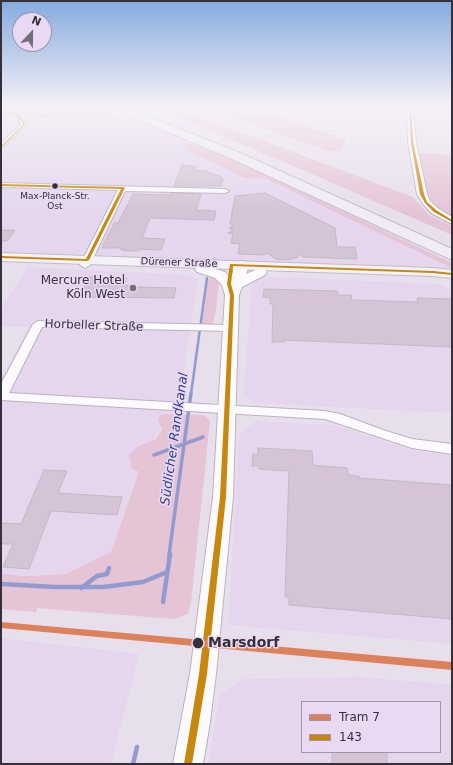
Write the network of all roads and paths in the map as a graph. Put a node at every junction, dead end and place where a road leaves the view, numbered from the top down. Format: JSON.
{"nodes":[{"id":1,"x":200,"y":142,"type":"edge"},
{"id":2,"x":224,"y":142,"type":"edge"},
{"id":3,"x":412,"y":142,"type":"edge"},
{"id":4,"x":1,"y":185,"type":"edge"},
{"id":5,"x":123,"y":188,"type":"junction"},
{"id":6,"x":225,"y":191,"type":"dead end"},
{"id":7,"x":452,"y":221,"type":"edge"},
{"id":8,"x":452,"y":243,"type":"edge"},
{"id":9,"x":452,"y":255,"type":"edge"},
{"id":10,"x":1,"y":257,"type":"edge"},
{"id":11,"x":1,"y":262,"type":"edge"},
{"id":12,"x":86,"y":262,"type":"junction"},
{"id":13,"x":452,"y":275,"type":"edge"},
{"id":14,"x":234,"y":276,"type":"junction"},
{"id":15,"x":230,"y":328,"type":"junction"},
{"id":16,"x":226,"y":410,"type":"junction"},
{"id":17,"x":452,"y":449,"type":"edge"},
{"id":18,"x":188,"y":764,"type":"edge"}],
"edges":[{"from":1,"to":9,"type":"highway"},
{"from":2,"to":8,"type":"highway"},
{"from":3,"to":7,"type":"street"},
{"from":4,"to":5,"type":"street"},
{"from":5,"to":6,"type":"street"},
{"from":5,"to":12,"type":"street"},
{"from":10,"to":12,"type":"main road","name":"Dürener Straße"},
{"from":11,"to":12,"type":"main road","name":"Dürener Straße"},
{"from":12,"to":14,"type":"main road","name":"Dürener Straße"},
{"from":12,"to":14,"type":"main road","name":"Dürener Straße"},
{"from":13,"to":14,"type":"main road","name":"Dürener Straße"},
{"from":13,"to":14,"type":"main road","name":"Dürener Straße"},
{"from":14,"to":15,"type":"main road"},
{"from":15,"to":16,"type":"main road"},
{"from":15,"to":16,"type":"street","name":"Horbeller Straße"},
{"from":16,"to":17,"type":"street","name":"Horbeller Straße"},
{"from":16,"to":18,"type":"main road"}]}
